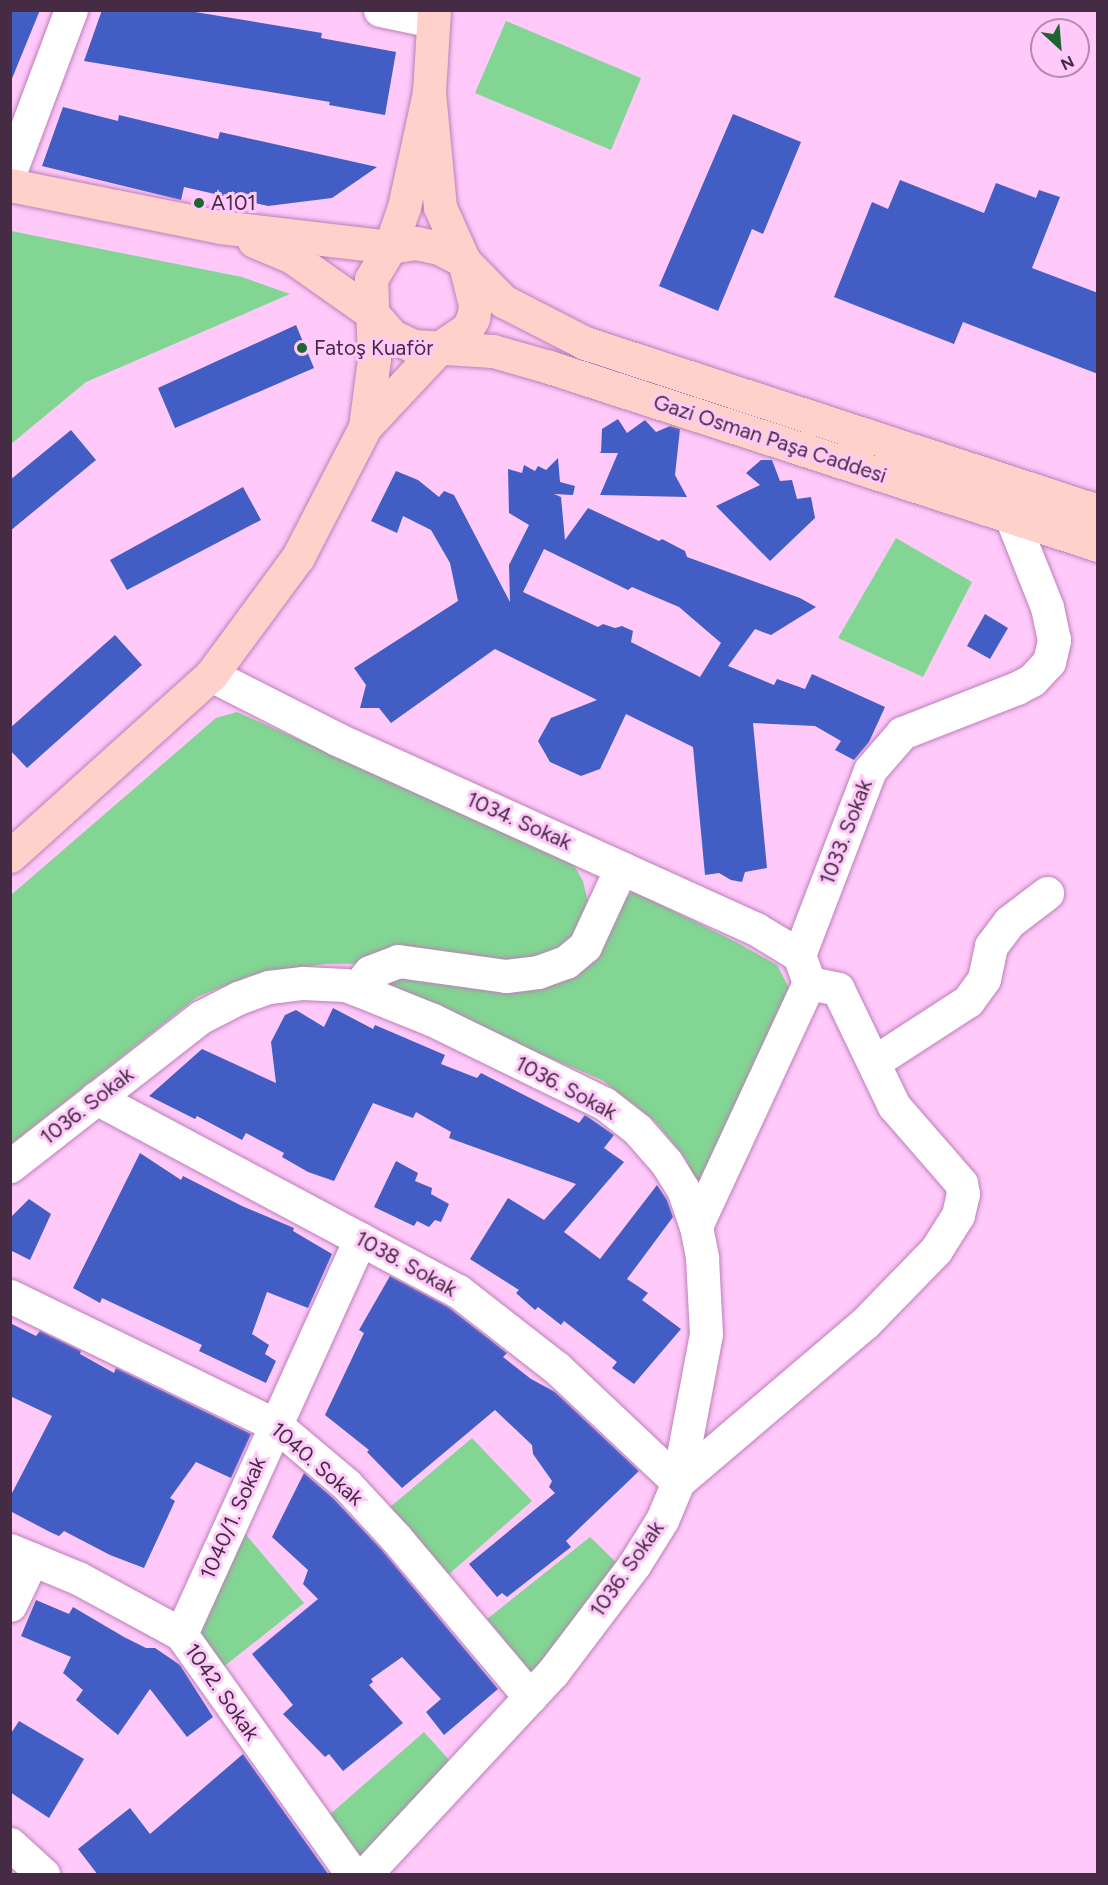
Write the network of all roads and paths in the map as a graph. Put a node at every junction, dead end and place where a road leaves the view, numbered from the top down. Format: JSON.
{"nodes":[{"id":1,"x":71,"y":10,"type":"edge"},
{"id":2,"x":380,"y":10,"type":"edge"},
{"id":3,"x":434,"y":16,"type":"edge"},
{"id":4,"x":429,"y":92,"type":"junction"},
{"id":5,"x":10,"y":172,"type":"edge"},
{"id":6,"x":10,"y":185,"type":"edge"},
{"id":7,"x":220,"y":227,"type":"junction"},
{"id":8,"x":390,"y":247,"type":"junction"},
{"id":9,"x":464,"y":261,"type":"junction"},
{"id":10,"x":373,"y":314,"type":"junction"},
{"id":11,"x":439,"y":348,"type":"junction"},
{"id":12,"x":365,"y":427,"type":"junction"},
{"id":13,"x":1098,"y":511,"type":"edge"},
{"id":14,"x":1011,"y":517,"type":"junction"},
{"id":15,"x":1098,"y":545,"type":"edge"},
{"id":16,"x":211,"y":675,"type":"junction"},
{"id":17,"x":10,"y":856,"type":"edge"},
{"id":18,"x":621,"y":868,"type":"junction"},
{"id":19,"x":1047,"y":893,"type":"dead end"},
{"id":20,"x":804,"y":969,"type":"junction"},
{"id":21,"x":356,"y":989,"type":"junction"},
{"id":22,"x":874,"y":1062,"type":"junction"},
{"id":23,"x":96,"y":1098,"type":"junction"},
{"id":24,"x":10,"y":1166,"type":"edge"},
{"id":25,"x":696,"y":1226,"type":"junction"},
{"id":26,"x":360,"y":1239,"type":"junction"},
{"id":27,"x":10,"y":1296,"type":"edge"},
{"id":28,"x":276,"y":1425,"type":"junction"},
{"id":29,"x":678,"y":1482,"type":"junction"},
{"id":30,"x":21,"y":1555,"type":"edge"},
{"id":31,"x":10,"y":1605,"type":"edge"},
{"id":32,"x":181,"y":1634,"type":"junction"},
{"id":33,"x":530,"y":1697,"type":"junction"},
{"id":34,"x":10,"y":1844,"type":"edge"},
{"id":35,"x":43,"y":1875,"type":"edge"},
{"id":36,"x":352,"y":1875,"type":"edge"},
{"id":37,"x":365,"y":1875,"type":"edge"}],
"edges":[{"from":1,"to":5,"type":"street"},
{"from":2,"to":3,"type":"street"},
{"from":3,"to":4,"type":"main road"},
{"from":4,"to":8,"type":"main road"},
{"from":4,"to":9,"type":"main road"},
{"from":6,"to":7,"type":"main road"},
{"from":7,"to":8,"type":"main road"},
{"from":7,"to":10,"type":"main road"},
{"from":8,"to":9,"type":"main road"},
{"from":8,"to":10,"type":"main road"},
{"from":9,"to":11,"type":"main road"},
{"from":9,"to":13,"type":"main road","name":"Gazi Osman Paşa Caddesi"},
{"from":10,"to":11,"type":"main road"},
{"from":10,"to":12,"type":"main road"},
{"from":11,"to":12,"type":"main road"},
{"from":11,"to":14,"type":"main road","name":"Gazi Osman Paşa Caddesi"},
{"from":12,"to":16,"type":"main road"},
{"from":14,"to":15,"type":"main road","name":"Gazi Osman Paşa Caddesi"},
{"from":14,"to":20,"type":"street","name":"1033. Sokak"},
{"from":16,"to":17,"type":"main road"},
{"from":16,"to":18,"type":"street","name":"1034. Sokak"},
{"from":18,"to":20,"type":"street","name":"1034. Sokak"},
{"from":18,"to":21,"type":"street"},
{"from":19,"to":22,"type":"street"},
{"from":20,"to":22,"type":"street","name":"1034. Sokak"},
{"from":20,"to":25,"type":"street","name":"1033. Sokak"},
{"from":21,"to":23,"type":"street","name":"1036. Sokak"},
{"from":21,"to":25,"type":"street","name":"1036. Sokak"},
{"from":22,"to":29,"type":"street"},
{"from":23,"to":24,"type":"street","name":"1036. Sokak"},
{"from":23,"to":26,"type":"street","name":"1038. Sokak"},
{"from":25,"to":29,"type":"street","name":"1036. Sokak"},
{"from":26,"to":28,"type":"street","name":"1040/1. Sokak"},
{"from":26,"to":29,"type":"street","name":"1038. Sokak"},
{"from":27,"to":28,"type":"street","name":"1040. Sokak"},
{"from":28,"to":32,"type":"street","name":"1040/1. Sokak"},
{"from":28,"to":33,"type":"street","name":"1040. Sokak"},
{"from":29,"to":33,"type":"street","name":"1036. Sokak"},
{"from":30,"to":31,"type":"street"},
{"from":30,"to":32,"type":"street","name":"1042. Sokak"},
{"from":32,"to":36,"type":"street","name":"1042. Sokak"},
{"from":33,"to":37,"type":"street","name":"1036. Sokak"},
{"from":34,"to":35,"type":"street"}]}
